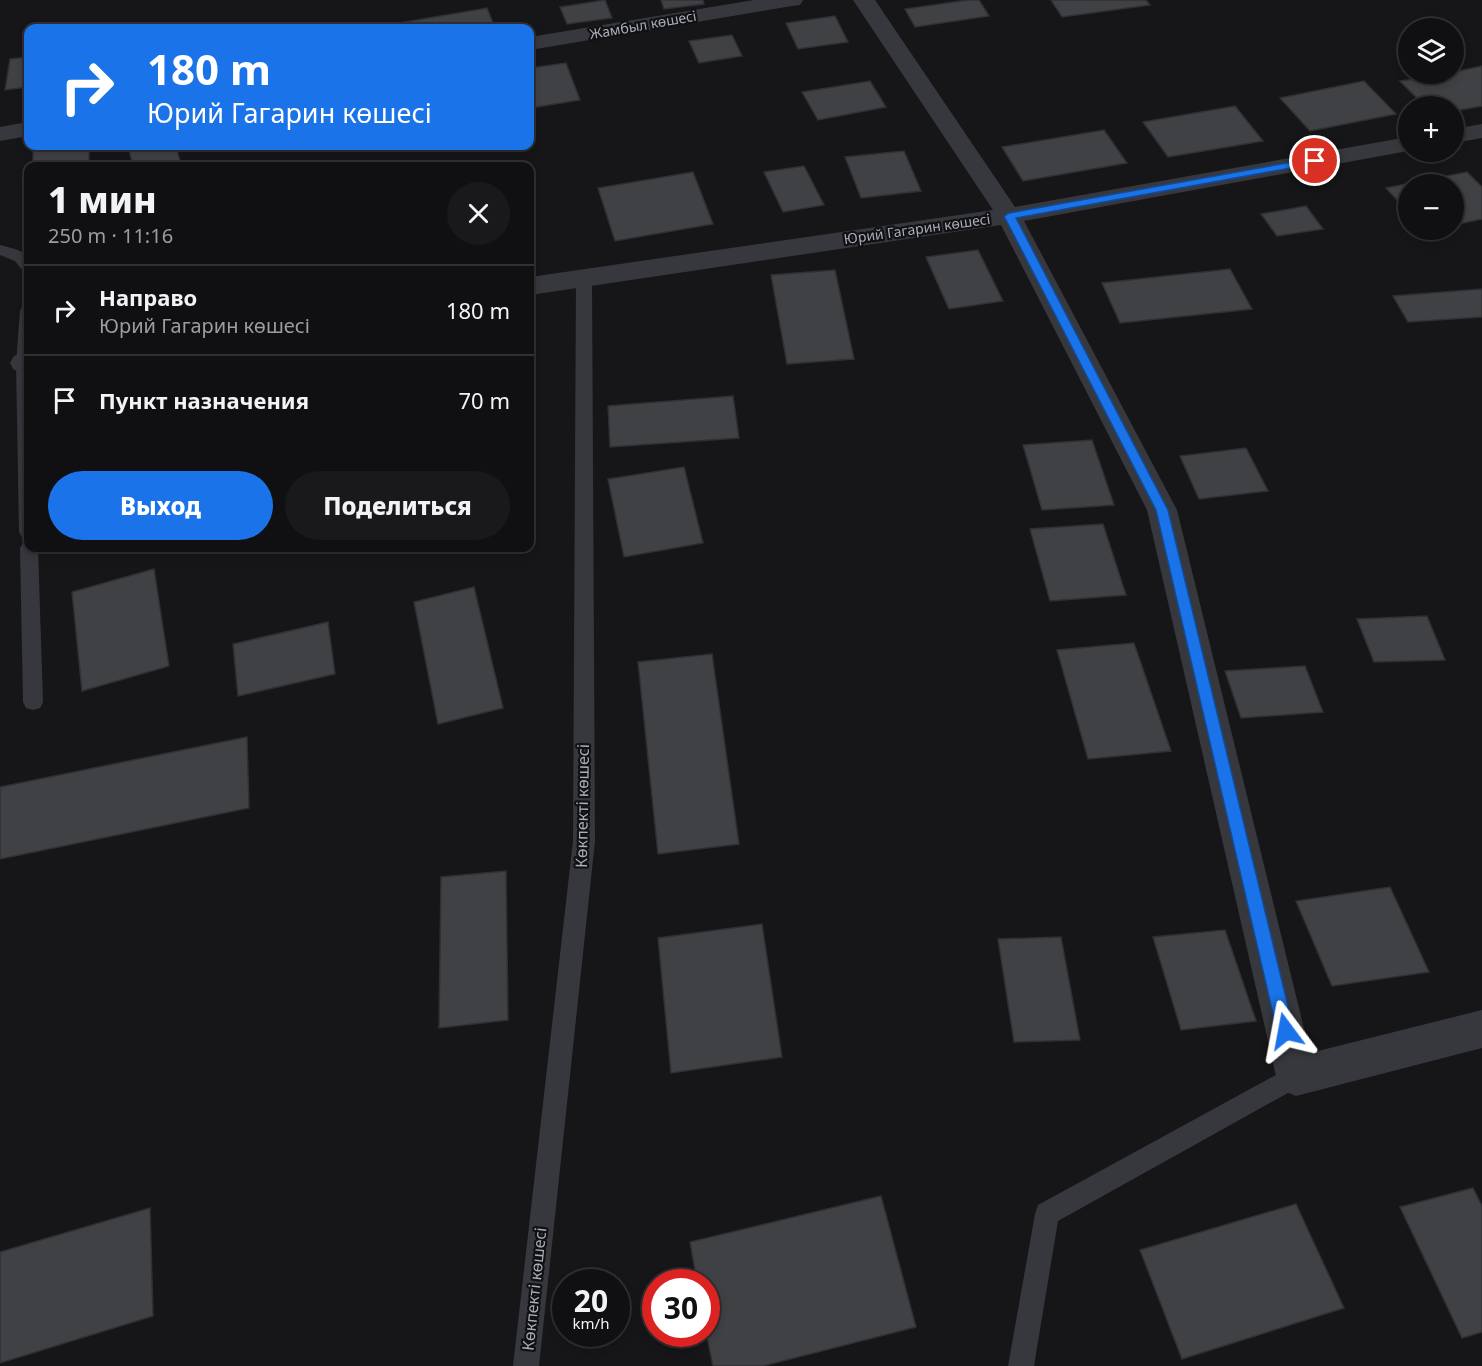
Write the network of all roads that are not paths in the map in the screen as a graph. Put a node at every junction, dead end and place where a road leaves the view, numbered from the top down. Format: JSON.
{"nodes":[{"id":1,"x":792,"y":0,"type":"edge"},
{"id":2,"x":864,"y":0,"type":"edge"},
{"id":3,"x":534,"y":43,"type":"edge"},
{"id":4,"x":24,"y":130,"type":"edge"},
{"id":5,"x":1482,"y":131,"type":"edge"},
{"id":6,"x":0,"y":134,"type":"edge"},
{"id":7,"x":1464,"y":134,"type":"edge"},
{"id":8,"x":1398,"y":146,"type":"edge"},
{"id":9,"x":1009,"y":216,"type":"junction"},
{"id":10,"x":0,"y":250,"type":"edge"},
{"id":11,"x":24,"y":262,"type":"edge"},
{"id":12,"x":584,"y":278,"type":"junction"},
{"id":13,"x":534,"y":285,"type":"edge"},
{"id":14,"x":29,"y":552,"type":"edge"},
{"id":15,"x":33,"y":702,"type":"dead end"},
{"id":16,"x":1482,"y":1029,"type":"edge"},
{"id":17,"x":1296,"y":1076,"type":"junction"},
{"id":18,"x":526,"y":1366,"type":"edge"},
{"id":19,"x":1021,"y":1366,"type":"edge"}],
"edges":[{"from":1,"to":3,"type":"street","name":"Жамбыл көшесі"},
{"from":2,"to":9,"type":"street"},
{"from":4,"to":6,"type":"street"},
{"from":5,"to":7,"type":"street"},
{"from":8,"to":9,"type":"street","name":"Юрий Гагарин көшесі"},
{"from":9,"to":12,"type":"street","name":"Юрий Гагарин көшесі"},
{"from":9,"to":17,"type":"street"},
{"from":10,"to":11,"type":"lane"},
{"from":12,"to":13,"type":"street","name":"Юрий Гагарин көшесі"},
{"from":12,"to":18,"type":"lane","name":"Көкпекті көшесі"},
{"from":14,"to":15,"type":"lane"},
{"from":16,"to":17,"type":"street"},
{"from":17,"to":19,"type":"lane"}]}
